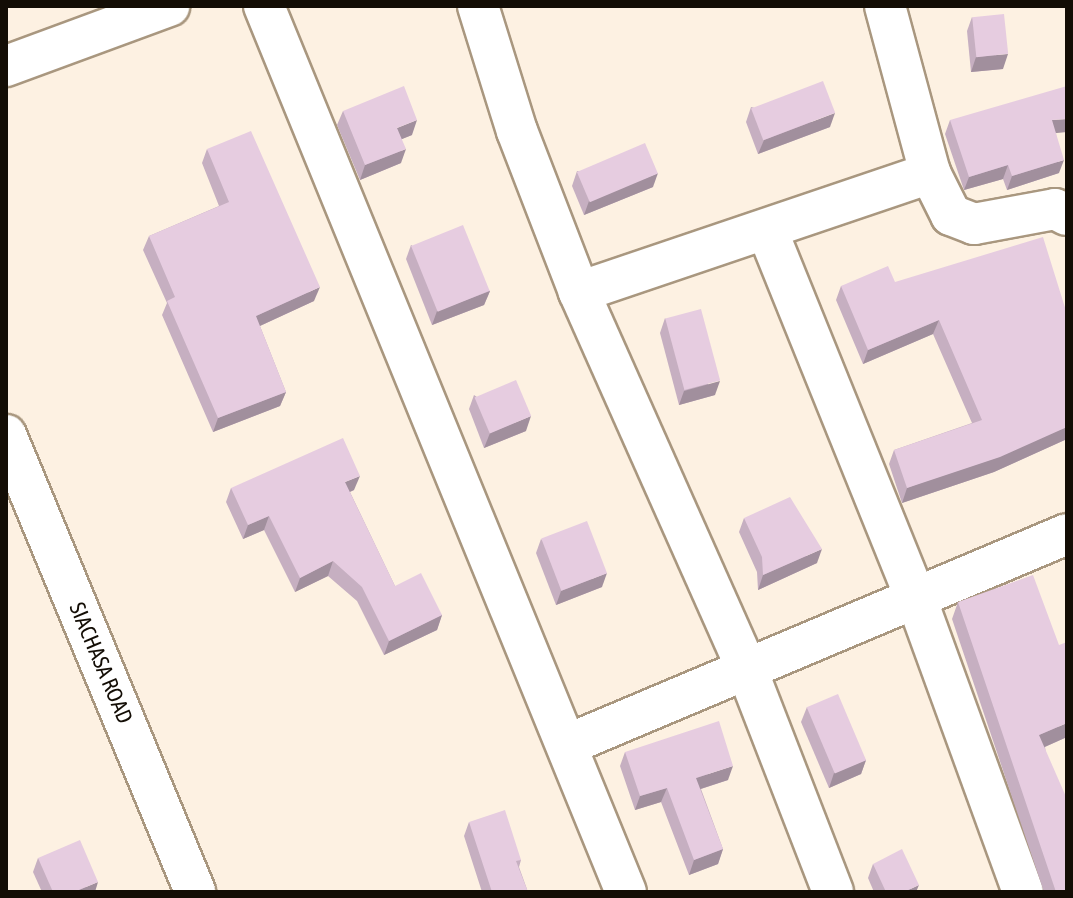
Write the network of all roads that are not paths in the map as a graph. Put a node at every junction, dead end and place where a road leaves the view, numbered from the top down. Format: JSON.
{"nodes":[{"id":1,"x":169,"y":6,"type":"edge"},
{"id":2,"x":264,"y":6,"type":"edge"},
{"id":3,"x":478,"y":6,"type":"edge"},
{"id":4,"x":885,"y":6,"type":"edge"},
{"id":5,"x":6,"y":66,"type":"edge"},
{"id":6,"x":930,"y":173,"type":"junction"},
{"id":7,"x":1067,"y":215,"type":"edge"},
{"id":8,"x":767,"y":230,"type":"junction"},
{"id":9,"x":579,"y":292,"type":"junction"},
{"id":10,"x":6,"y":435,"type":"edge"},
{"id":11,"x":1067,"y":534,"type":"edge"},
{"id":12,"x":916,"y":598,"type":"junction"},
{"id":13,"x":747,"y":670,"type":"junction"},
{"id":14,"x":569,"y":744,"type":"junction"},
{"id":15,"x":195,"y":892,"type":"edge"},
{"id":16,"x":626,"y":892,"type":"edge"},
{"id":17,"x":833,"y":892,"type":"edge"},
{"id":18,"x":1023,"y":892,"type":"edge"}],
"edges":[{"from":1,"to":5,"type":"street"},
{"from":2,"to":14,"type":"street"},
{"from":3,"to":9,"type":"street"},
{"from":4,"to":6,"type":"street"},
{"from":6,"to":7,"type":"street"},
{"from":6,"to":8,"type":"street"},
{"from":8,"to":9,"type":"street"},
{"from":8,"to":12,"type":"street"},
{"from":9,"to":13,"type":"street"},
{"from":10,"to":15,"type":"street","name":"SIACHASA ROAD"},
{"from":11,"to":12,"type":"street"},
{"from":12,"to":13,"type":"street"},
{"from":12,"to":18,"type":"street"},
{"from":13,"to":14,"type":"street"},
{"from":13,"to":17,"type":"street"},
{"from":14,"to":16,"type":"street"}]}
